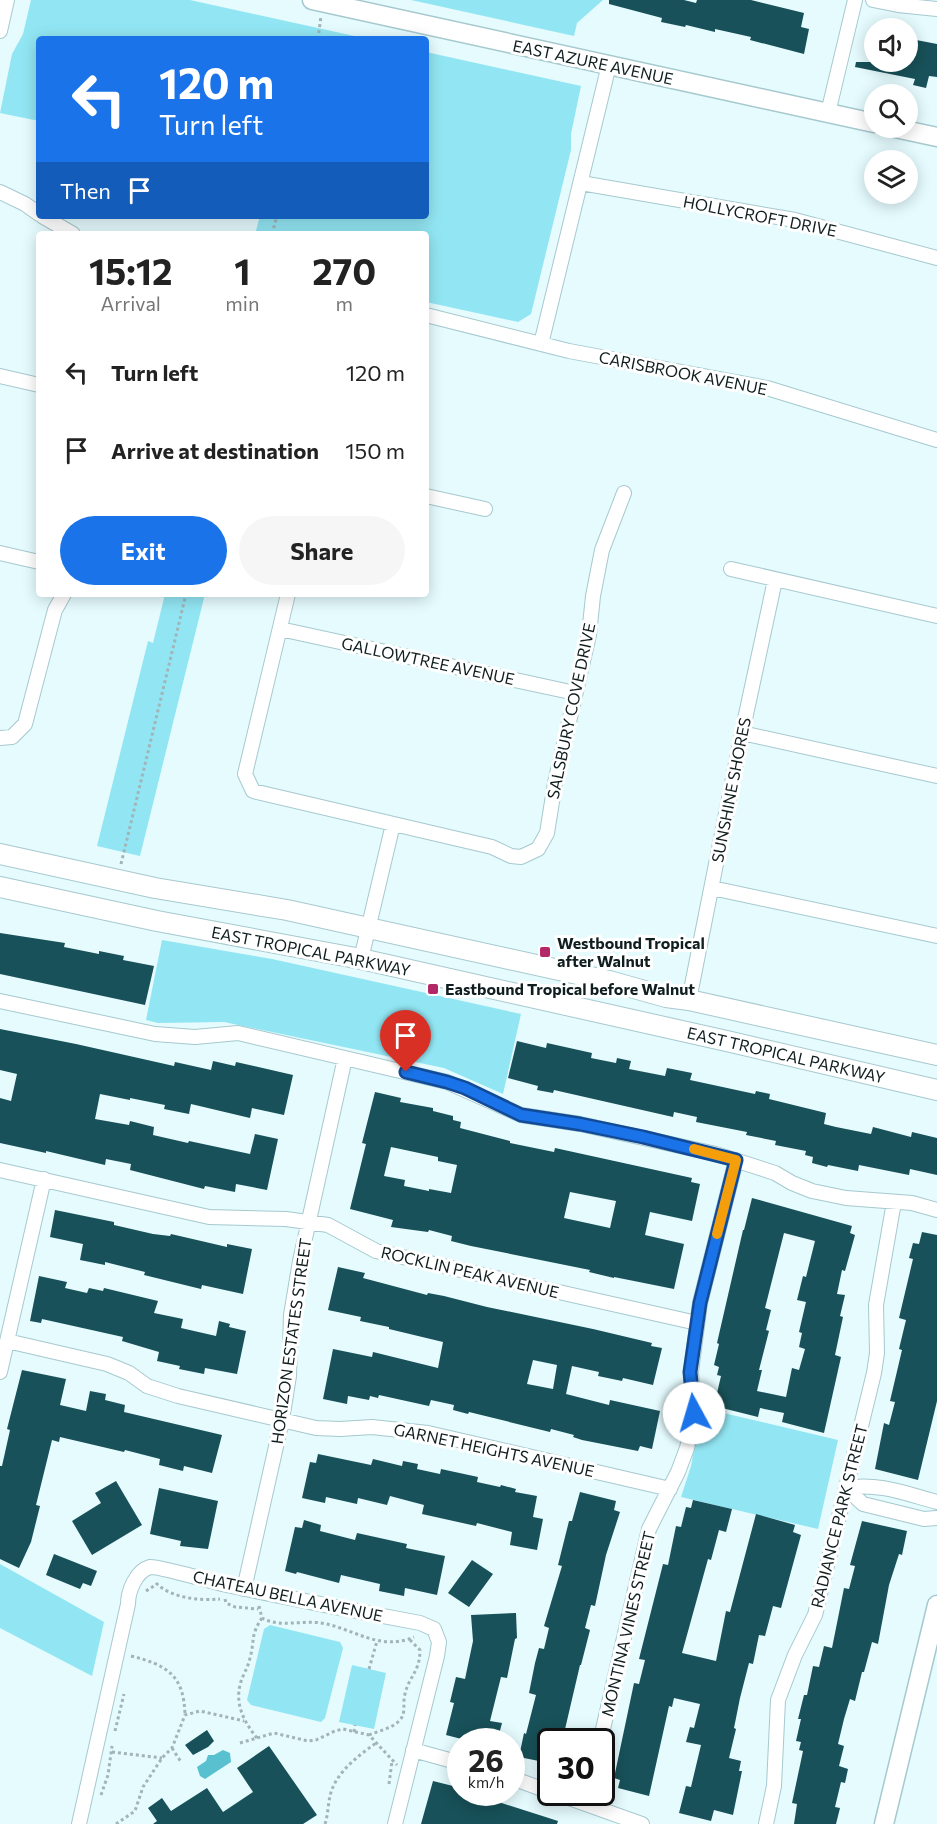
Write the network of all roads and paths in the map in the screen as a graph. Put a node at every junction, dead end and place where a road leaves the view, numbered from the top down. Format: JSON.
{"nodes":[{"id":1,"x":7,"y":0,"type":"edge"},
{"id":2,"x":855,"y":0,"type":"edge"},
{"id":3,"x":873,"y":0,"type":"edge"},
{"id":4,"x":318,"y":1,"type":"edge"},
{"id":5,"x":937,"y":9,"type":"edge"},
{"id":6,"x":0,"y":31,"type":"edge"},
{"id":7,"x":318,"y":36,"type":"edge"},
{"id":8,"x":609,"y":65,"type":"junction"},
{"id":9,"x":828,"y":113,"type":"junction"},
{"id":10,"x":864,"y":121,"type":"edge"},
{"id":11,"x":918,"y":133,"type":"edge"},
{"id":12,"x":937,"y":137,"type":"edge"},
{"id":13,"x":581,"y":183,"type":"junction"},
{"id":14,"x":0,"y":192,"type":"edge"},
{"id":15,"x":36,"y":212,"type":"edge"},
{"id":16,"x":47,"y":219,"type":"edge"},
{"id":17,"x":68,"y":231,"type":"edge"},
{"id":18,"x":937,"y":258,"type":"edge"},
{"id":19,"x":429,"y":316,"type":"edge"},
{"id":20,"x":541,"y":344,"type":"junction"},
{"id":21,"x":0,"y":376,"type":"edge"},
{"id":22,"x":36,"y":384,"type":"edge"},
{"id":23,"x":937,"y":440,"type":"edge"},
{"id":24,"x":624,"y":493,"type":"dead end"},
{"id":25,"x":429,"y":497,"type":"edge"},
{"id":26,"x":485,"y":509,"type":"dead end"},
{"id":27,"x":0,"y":553,"type":"edge"},
{"id":28,"x":36,"y":561,"type":"edge"},
{"id":29,"x":730,"y":569,"type":"dead end"},
{"id":30,"x":775,"y":580,"type":"junction"},
{"id":31,"x":62,"y":597,"type":"edge"},
{"id":32,"x":185,"y":597,"type":"edge"},
{"id":33,"x":287,"y":597,"type":"edge"},
{"id":34,"x":937,"y":616,"type":"edge"},
{"id":35,"x":280,"y":629,"type":"junction"},
{"id":36,"x":575,"y":693,"type":"junction"},
{"id":37,"x":742,"y":733,"type":"junction"},
{"id":38,"x":0,"y":738,"type":"edge"},
{"id":39,"x":937,"y":776,"type":"edge"},
{"id":40,"x":393,"y":824,"type":"junction"},
{"id":41,"x":0,"y":854,"type":"edge"},
{"id":42,"x":117,"y":879,"type":"junction"},
{"id":43,"x":0,"y":887,"type":"edge"},
{"id":44,"x":712,"y":888,"type":"junction"},
{"id":45,"x":369,"y":928,"type":"junction"},
{"id":46,"x":937,"y":936,"type":"edge"},
{"id":47,"x":361,"y":959,"type":"junction"},
{"id":48,"x":689,"y":1000,"type":"junction"},
{"id":49,"x":0,"y":1001,"type":"edge"},
{"id":50,"x":937,"y":1055,"type":"edge"},
{"id":51,"x":345,"y":1058,"type":"junction"},
{"id":52,"x":937,"y":1090,"type":"edge"},
{"id":53,"x":736,"y":1160,"type":"junction"},
{"id":54,"x":0,"y":1170,"type":"edge"},
{"id":55,"x":44,"y":1179,"type":"junction"},
{"id":56,"x":894,"y":1202,"type":"junction"},
{"id":57,"x":937,"y":1210,"type":"edge"},
{"id":58,"x":308,"y":1222,"type":"junction"},
{"id":59,"x":697,"y":1323,"type":"junction"},
{"id":60,"x":7,"y":1341,"type":"junction"},
{"id":61,"x":0,"y":1372,"type":"edge"},
{"id":62,"x":282,"y":1420,"type":"junction"},
{"id":63,"x":846,"y":1488,"type":"junction"},
{"id":64,"x":670,"y":1489,"type":"junction"},
{"id":65,"x":937,"y":1502,"type":"edge"},
{"id":66,"x":937,"y":1518,"type":"edge"},
{"id":67,"x":142,"y":1571,"type":"junction"},
{"id":68,"x":244,"y":1589,"type":"junction"},
{"id":69,"x":261,"y":1592,"type":"junction"},
{"id":70,"x":225,"y":1598,"type":"dead end"},
{"id":71,"x":937,"y":1605,"type":"edge"},
{"id":72,"x":262,"y":1618,"type":"junction"},
{"id":73,"x":434,"y":1629,"type":"junction"},
{"id":74,"x":409,"y":1639,"type":"junction"},
{"id":75,"x":376,"y":1641,"type":"junction"},
{"id":76,"x":131,"y":1656,"type":"dead end"},
{"id":77,"x":369,"y":1669,"type":"dead end"},
{"id":78,"x":185,"y":1715,"type":"junction"},
{"id":79,"x":244,"y":1721,"type":"junction"},
{"id":80,"x":355,"y":1725,"type":"dead end"},
{"id":81,"x":603,"y":1728,"type":"edge"},
{"id":82,"x":354,"y":1732,"type":"junction"},
{"id":83,"x":369,"y":1735,"type":"junction"},
{"id":84,"x":257,"y":1738,"type":"junction"},
{"id":85,"x":240,"y":1743,"type":"dead end"},
{"id":86,"x":376,"y":1743,"type":"junction"},
{"id":87,"x":172,"y":1748,"type":"junction"},
{"id":88,"x":413,"y":1750,"type":"junction"},
{"id":89,"x":112,"y":1752,"type":"dead end"},
{"id":90,"x":162,"y":1758,"type":"junction"},
{"id":91,"x":447,"y":1759,"type":"edge"},
{"id":92,"x":181,"y":1762,"type":"dead end"},
{"id":93,"x":407,"y":1774,"type":"junction"},
{"id":94,"x":601,"y":1806,"type":"edge"},
{"id":95,"x":79,"y":1824,"type":"edge"},
{"id":96,"x":116,"y":1824,"type":"edge"},
{"id":97,"x":325,"y":1824,"type":"edge"},
{"id":98,"x":395,"y":1824,"type":"edge"},
{"id":99,"x":642,"y":1824,"type":"edge"},
{"id":100,"x":766,"y":1824,"type":"edge"},
{"id":101,"x":884,"y":1824,"type":"edge"}],
"edges":[{"from":1,"to":6,"type":"street"},
{"from":2,"to":9,"type":"street"},
{"from":3,"to":5,"type":"street"},
{"from":4,"to":7,"type":"path"},
{"from":4,"to":8,"type":"street","name":"EAST AZURE AVENUE"},
{"from":8,"to":9,"type":"street","name":"EAST AZURE AVENUE"},
{"from":8,"to":13,"type":"street"},
{"from":9,"to":10,"type":"street","name":"EAST AZURE AVENUE"},
{"from":11,"to":12,"type":"street"},
{"from":13,"to":18,"type":"street","name":"HOLLYCROFT DRIVE"},
{"from":13,"to":20,"type":"street"},
{"from":14,"to":15,"type":"street"},
{"from":16,"to":17,"type":"street"},
{"from":19,"to":20,"type":"street","name":"CARISBROOK AVENUE"},
{"from":20,"to":23,"type":"street","name":"CARISBROOK AVENUE"},
{"from":21,"to":22,"type":"street"},
{"from":24,"to":36,"type":"street","name":"SALSBURY COVE DRIVE"},
{"from":25,"to":26,"type":"street"},
{"from":27,"to":28,"type":"street"},
{"from":29,"to":30,"type":"street"},
{"from":30,"to":34,"type":"street"},
{"from":30,"to":37,"type":"street","name":"SUNSHINE SHORES"},
{"from":31,"to":38,"type":"street"},
{"from":32,"to":42,"type":"path"},
{"from":33,"to":35,"type":"street"},
{"from":35,"to":36,"type":"street","name":"GALLOWTREE AVENUE"},
{"from":35,"to":40,"type":"street"},
{"from":36,"to":40,"type":"street","name":"SALSBURY COVE DRIVE"},
{"from":37,"to":39,"type":"street"},
{"from":37,"to":44,"type":"street","name":"SUNSHINE SHORES"},
{"from":40,"to":45,"type":"street"},
{"from":41,"to":42,"type":"main road","name":"EAST TROPICAL PARKWAY"},
{"from":42,"to":45,"type":"main road","name":"EAST TROPICAL PARKWAY"},
{"from":43,"to":47,"type":"main road","name":"EAST TROPICAL PARKWAY"},
{"from":44,"to":46,"type":"street"},
{"from":44,"to":48,"type":"street","name":"SUNSHINE SHORES"},
{"from":45,"to":47,"type":"street"},
{"from":45,"to":48,"type":"main road","name":"EAST TROPICAL PARKWAY"},
{"from":47,"to":52,"type":"main road","name":"EAST TROPICAL PARKWAY"},
{"from":48,"to":50,"type":"main road","name":"EAST TROPICAL PARKWAY"},
{"from":49,"to":51,"type":"street"},
{"from":51,"to":53,"type":"street"},
{"from":51,"to":58,"type":"street","name":"HORIZON ESTATES STREET"},
{"from":53,"to":56,"type":"street"},
{"from":53,"to":59,"type":"street","name":"MONTINA VINES STREET"},
{"from":54,"to":55,"type":"street","name":"ROCKLIN PEAK AVENUE"},
{"from":55,"to":58,"type":"street","name":"ROCKLIN PEAK AVENUE"},
{"from":55,"to":60,"type":"street"},
{"from":56,"to":57,"type":"street"},
{"from":56,"to":63,"type":"street","name":"RADIANCE PARK STREET"},
{"from":58,"to":59,"type":"street","name":"ROCKLIN PEAK AVENUE"},
{"from":58,"to":62,"type":"street","name":"HORIZON ESTATES STREET"},
{"from":59,"to":64,"type":"street","name":"MONTINA VINES STREET"},
{"from":60,"to":61,"type":"street"},
{"from":60,"to":62,"type":"street","name":"GARNET HEIGHTS AVENUE"},
{"from":62,"to":64,"type":"street","name":"GARNET HEIGHTS AVENUE"},
{"from":62,"to":68,"type":"street","name":"HORIZON ESTATES STREET"},
{"from":63,"to":65,"type":"street"},
{"from":63,"to":66,"type":"street"},
{"from":63,"to":100,"type":"street","name":"RADIANCE PARK STREET"},
{"from":64,"to":81,"type":"street","name":"MONTINA VINES STREET"},
{"from":67,"to":68,"type":"street","name":"CHATEAU BELLA AVENUE"},
{"from":67,"to":70,"type":"path"},
{"from":67,"to":95,"type":"street"},
{"from":68,"to":69,"type":"street","name":"CHATEAU BELLA AVENUE"},
{"from":69,"to":72,"type":"path"},
{"from":69,"to":73,"type":"street","name":"CHATEAU BELLA AVENUE"},
{"from":71,"to":101,"type":"street"},
{"from":72,"to":75,"type":"path"},
{"from":72,"to":79,"type":"path"},
{"from":73,"to":74,"type":"path"},
{"from":73,"to":88,"type":"street"},
{"from":74,"to":75,"type":"path"},
{"from":74,"to":83,"type":"path"},
{"from":75,"to":77,"type":"path"},
{"from":76,"to":78,"type":"path"},
{"from":78,"to":79,"type":"path"},
{"from":78,"to":87,"type":"path"},
{"from":79,"to":84,"type":"path"},
{"from":80,"to":82,"type":"path"},
{"from":82,"to":83,"type":"path"},
{"from":82,"to":84,"type":"path"},
{"from":83,"to":86,"type":"path"},
{"from":84,"to":85,"type":"path"},
{"from":86,"to":93,"type":"path"},
{"from":86,"to":97,"type":"path"},
{"from":87,"to":90,"type":"path"},
{"from":87,"to":92,"type":"path"},
{"from":88,"to":91,"type":"street"},
{"from":88,"to":93,"type":"street"},
{"from":89,"to":90,"type":"path"},
{"from":90,"to":96,"type":"path"},
{"from":93,"to":98,"type":"street"},
{"from":94,"to":99,"type":"street"}]}
